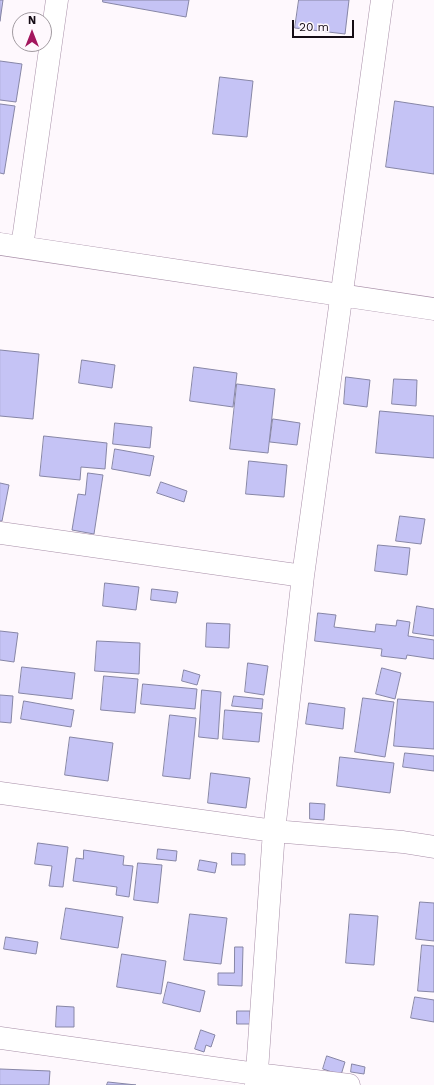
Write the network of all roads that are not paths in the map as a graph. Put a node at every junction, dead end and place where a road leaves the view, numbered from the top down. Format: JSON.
{"nodes":[{"id":1,"x":57,"y":0,"type":"edge"},
{"id":2,"x":382,"y":0,"type":"edge"},
{"id":3,"x":0,"y":244,"type":"edge"},
{"id":4,"x":22,"y":247,"type":"junction"},
{"id":5,"x":342,"y":294,"type":"junction"},
{"id":6,"x":434,"y":308,"type":"edge"},
{"id":7,"x":0,"y":533,"type":"edge"},
{"id":8,"x":303,"y":576,"type":"junction"},
{"id":9,"x":0,"y":793,"type":"edge"},
{"id":10,"x":274,"y":831,"type":"junction"},
{"id":11,"x":434,"y":847,"type":"edge"},
{"id":12,"x":0,"y":1038,"type":"edge"},
{"id":13,"x":256,"y":1080,"type":"edge"},
{"id":14,"x":349,"y":1085,"type":"edge"}],
"edges":[{"from":1,"to":4,"type":"street"},
{"from":2,"to":5,"type":"street"},
{"from":3,"to":4,"type":"street"},
{"from":4,"to":5,"type":"street"},
{"from":5,"to":6,"type":"street"},
{"from":5,"to":8,"type":"street"},
{"from":7,"to":8,"type":"street"},
{"from":8,"to":10,"type":"street"},
{"from":9,"to":10,"type":"street"},
{"from":10,"to":11,"type":"street"},
{"from":10,"to":13,"type":"street"},
{"from":12,"to":13,"type":"street"},
{"from":13,"to":14,"type":"street"}]}
